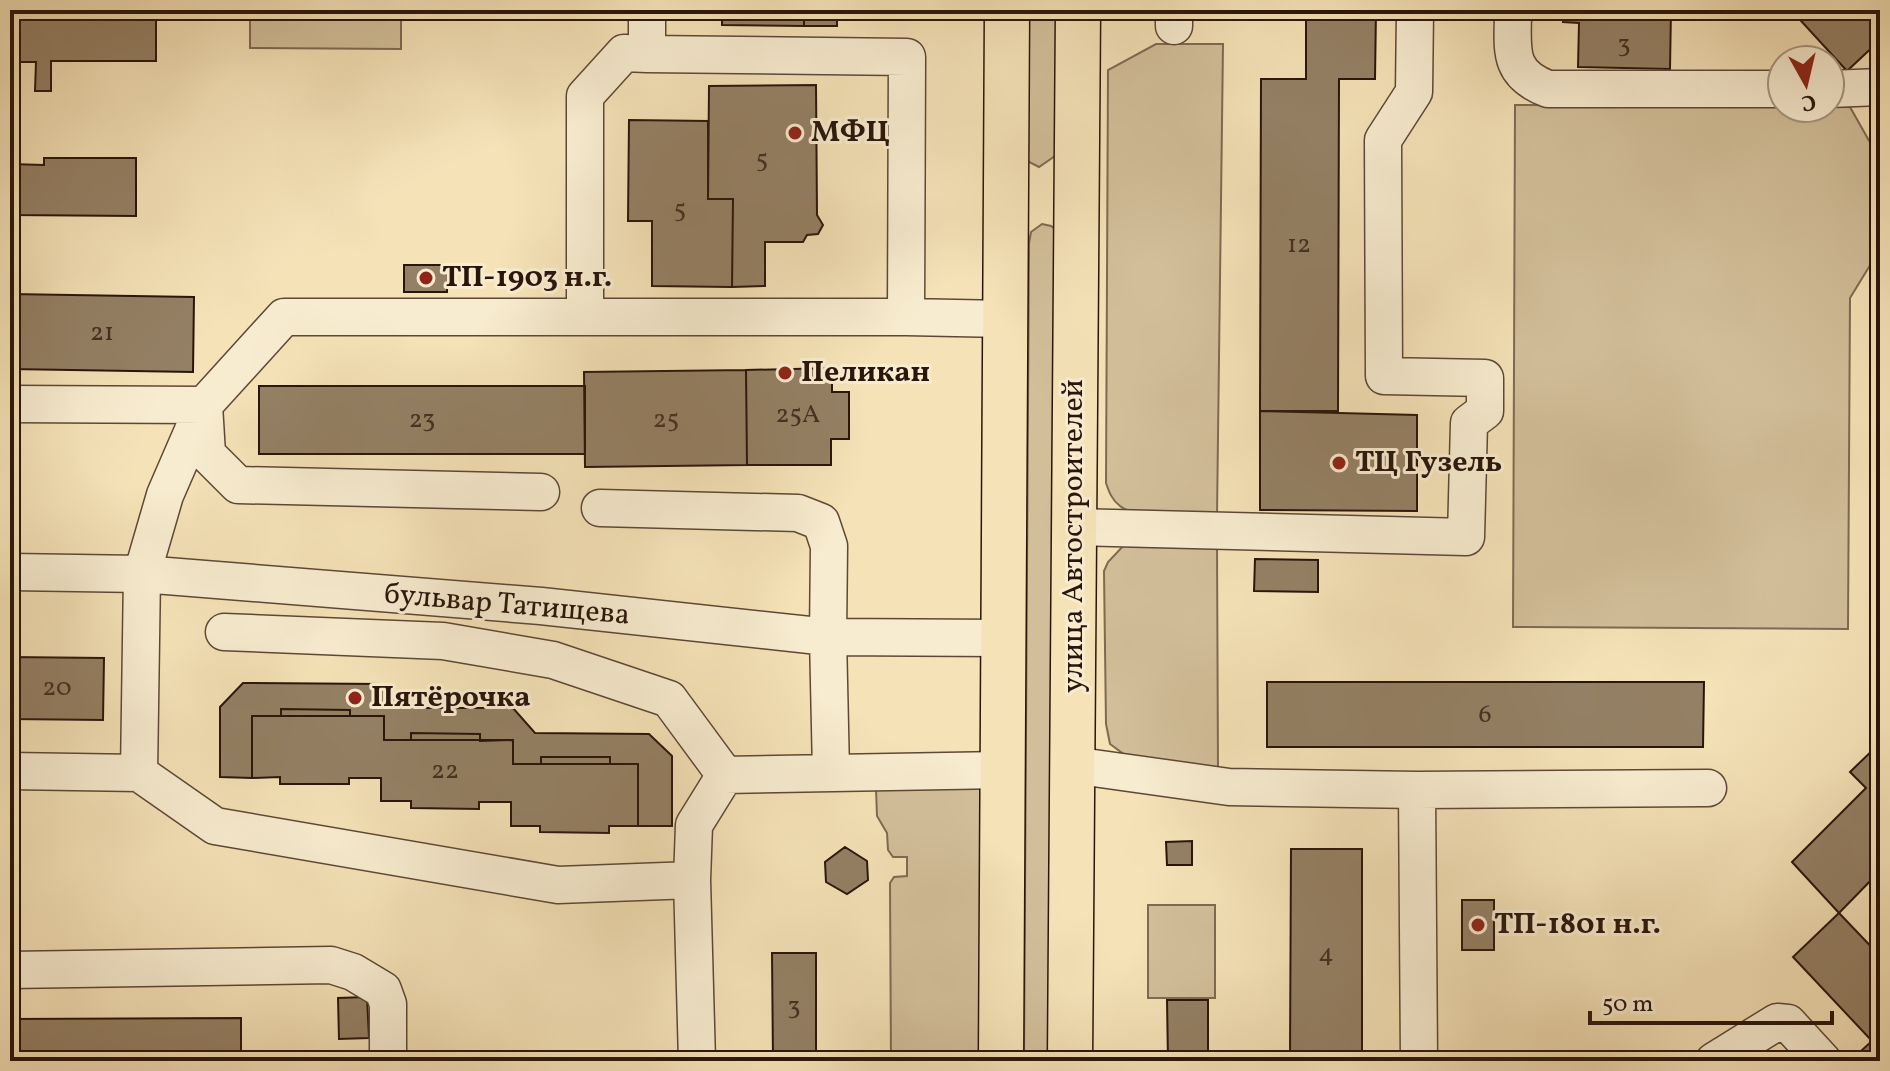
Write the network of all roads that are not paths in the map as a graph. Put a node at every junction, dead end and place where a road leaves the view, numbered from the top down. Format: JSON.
{"nodes":[{"id":1,"x":647,"y":10,"type":"edge"},
{"id":2,"x":1007,"y":10,"type":"edge"},
{"id":3,"x":1078,"y":10,"type":"edge"},
{"id":4,"x":1415,"y":10,"type":"edge"},
{"id":5,"x":1513,"y":10,"type":"edge"},
{"id":6,"x":647,"y":54,"type":"junction"},
{"id":7,"x":1766,"y":89,"type":"edge"},
{"id":8,"x":1846,"y":92,"type":"edge"},
{"id":9,"x":1877,"y":97,"type":"edge"},
{"id":10,"x":1006,"y":191,"type":"junction"},
{"id":11,"x":1076,"y":191,"type":"junction"},
{"id":12,"x":585,"y":317,"type":"junction"},
{"id":13,"x":906,"y":317,"type":"junction"},
{"id":14,"x":1005,"y":319,"type":"junction"},
{"id":15,"x":10,"y":404,"type":"edge"},
{"id":16,"x":204,"y":405,"type":"junction"},
{"id":17,"x":541,"y":492,"type":"dead end"},
{"id":18,"x":600,"y":508,"type":"dead end"},
{"id":19,"x":1074,"y":527,"type":"junction"},
{"id":20,"x":10,"y":572,"type":"edge"},
{"id":21,"x":142,"y":574,"type":"junction"},
{"id":22,"x":224,"y":632,"type":"dead end"},
{"id":23,"x":828,"y":637,"type":"junction"},
{"id":24,"x":1003,"y":638,"type":"junction"},
{"id":25,"x":1072,"y":765,"type":"junction"},
{"id":26,"x":1003,"y":770,"type":"junction"},
{"id":27,"x":10,"y":771,"type":"edge"},
{"id":28,"x":831,"y":772,"type":"junction"},
{"id":29,"x":139,"y":773,"type":"junction"},
{"id":30,"x":725,"y":775,"type":"junction"},
{"id":31,"x":1708,"y":788,"type":"dead end"},
{"id":32,"x":1417,"y":790,"type":"junction"},
{"id":33,"x":692,"y":880,"type":"junction"},
{"id":34,"x":10,"y":970,"type":"edge"},
{"id":35,"x":388,"y":1061,"type":"edge"},
{"id":36,"x":697,"y":1061,"type":"edge"},
{"id":37,"x":1001,"y":1061,"type":"edge"},
{"id":38,"x":1070,"y":1061,"type":"edge"},
{"id":39,"x":1419,"y":1061,"type":"edge"},
{"id":40,"x":1714,"y":1061,"type":"edge"},
{"id":41,"x":1823,"y":1061,"type":"edge"}],
"edges":[{"from":1,"to":6,"type":"street"},
{"from":2,"to":10,"type":"main road"},
{"from":3,"to":11,"type":"main road","name":"улица Автостроителей"},
{"from":4,"to":19,"type":"street"},
{"from":5,"to":7,"type":"street"},
{"from":6,"to":12,"type":"street"},
{"from":6,"to":13,"type":"street"},
{"from":8,"to":9,"type":"street"},
{"from":10,"to":11,"type":"main road"},
{"from":10,"to":14,"type":"main road"},
{"from":11,"to":19,"type":"main road","name":"улица Автостроителей"},
{"from":12,"to":13,"type":"street"},
{"from":12,"to":16,"type":"street"},
{"from":13,"to":14,"type":"street"},
{"from":14,"to":24,"type":"main road"},
{"from":15,"to":16,"type":"street"},
{"from":16,"to":17,"type":"street"},
{"from":16,"to":21,"type":"street"},
{"from":18,"to":23,"type":"street"},
{"from":19,"to":25,"type":"main road","name":"улица Автостроителей"},
{"from":20,"to":21,"type":"street","name":"бульвар Татищева"},
{"from":21,"to":23,"type":"street","name":"бульвар Татищева"},
{"from":21,"to":29,"type":"street"},
{"from":22,"to":30,"type":"street"},
{"from":23,"to":24,"type":"street","name":"бульвар Татищева"},
{"from":23,"to":28,"type":"street"},
{"from":24,"to":26,"type":"main road"},
{"from":25,"to":32,"type":"street"},
{"from":25,"to":38,"type":"main road","name":"улица Автостроителей"},
{"from":26,"to":28,"type":"street"},
{"from":26,"to":37,"type":"main road"},
{"from":27,"to":29,"type":"street"},
{"from":28,"to":30,"type":"street"},
{"from":29,"to":33,"type":"street"},
{"from":30,"to":33,"type":"street"},
{"from":31,"to":32,"type":"street"},
{"from":32,"to":39,"type":"street"},
{"from":33,"to":36,"type":"street"},
{"from":34,"to":35,"type":"street"},
{"from":40,"to":41,"type":"street"}]}
